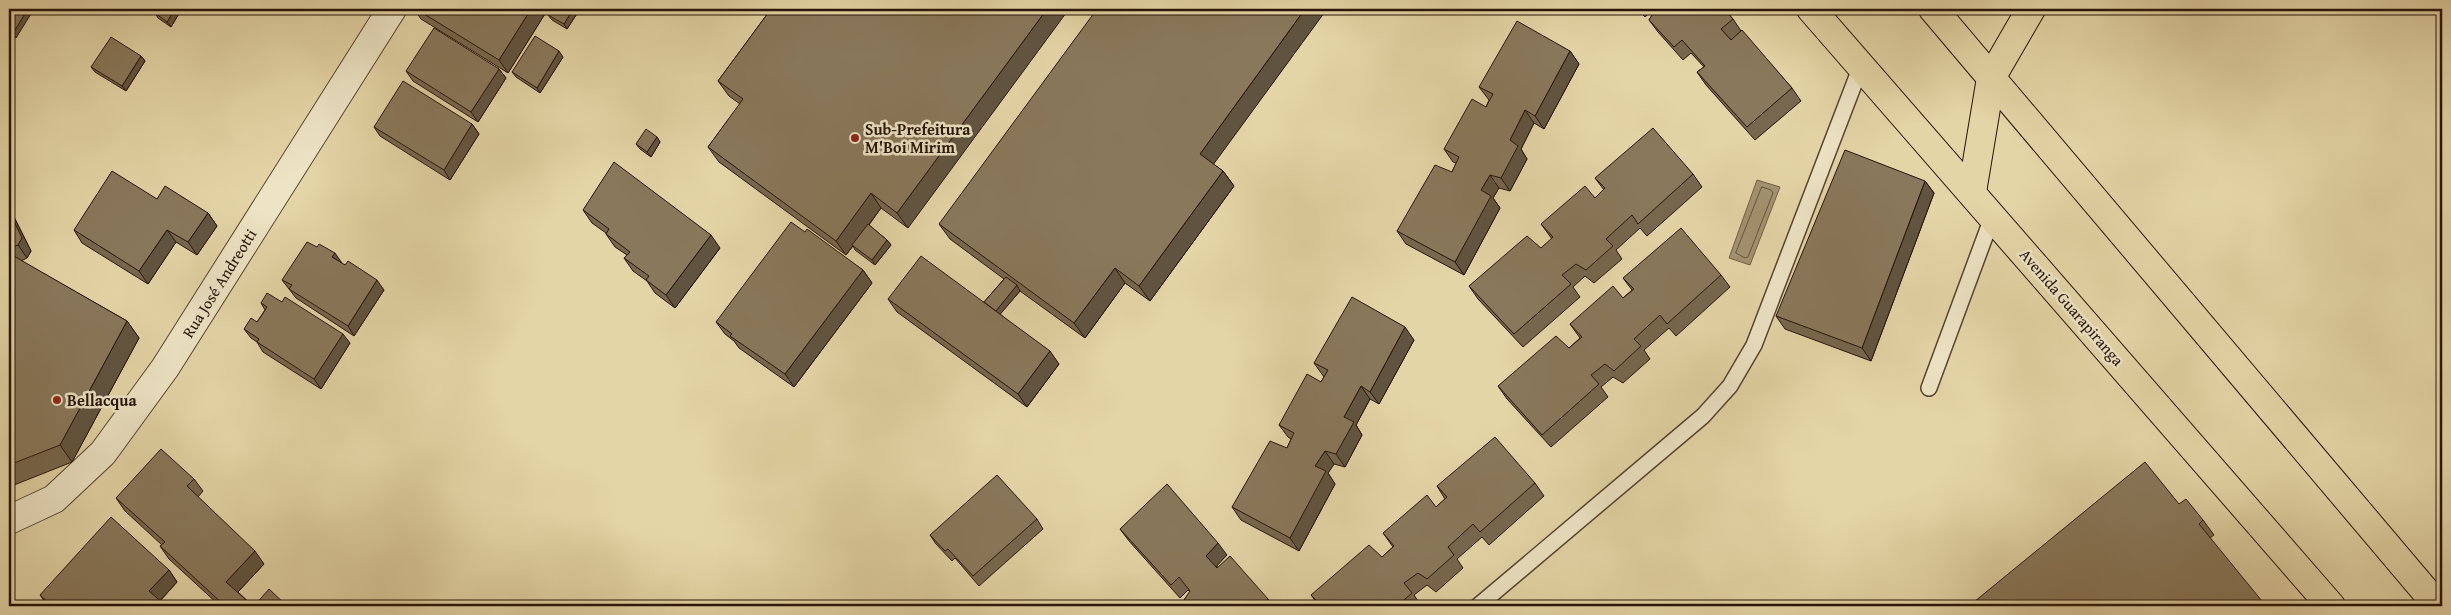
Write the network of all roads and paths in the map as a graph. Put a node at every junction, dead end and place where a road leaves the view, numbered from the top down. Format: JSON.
{"nodes":[{"id":1,"x":392,"y":9,"type":"edge"},
{"id":2,"x":1811,"y":9,"type":"edge"},
{"id":3,"x":2031,"y":9,"type":"edge"},
{"id":4,"x":1945,"y":14,"type":"edge"},
{"id":5,"x":1861,"y":66,"type":"junction"},
{"id":6,"x":1990,"y":78,"type":"junction"},
{"id":7,"x":1972,"y":192,"type":"junction"},
{"id":8,"x":1993,"y":215,"type":"junction"},
{"id":9,"x":1929,"y":388,"type":"dead end"},
{"id":10,"x":9,"y":520,"type":"edge"},
{"id":11,"x":1478,"y":606,"type":"edge"},
{"id":12,"x":2331,"y":606,"type":"edge"},
{"id":13,"x":2438,"y":606,"type":"edge"}],
"edges":[{"from":1,"to":10,"type":"street","name":"Rua José Andreotti"},
{"from":2,"to":5,"type":"main road","name":"Avenida Guarapiranga"},
{"from":3,"to":6,"type":"main road"},
{"from":4,"to":6,"type":"main road"},
{"from":5,"to":7,"type":"main road","name":"Avenida Guarapiranga"},
{"from":5,"to":11,"type":"lane"},
{"from":6,"to":7,"type":"main road"},
{"from":6,"to":13,"type":"main road"},
{"from":7,"to":8,"type":"main road","name":"Avenida Guarapiranga"},
{"from":8,"to":9,"type":"lane"},
{"from":8,"to":12,"type":"main road","name":"Avenida Guarapiranga"}]}
